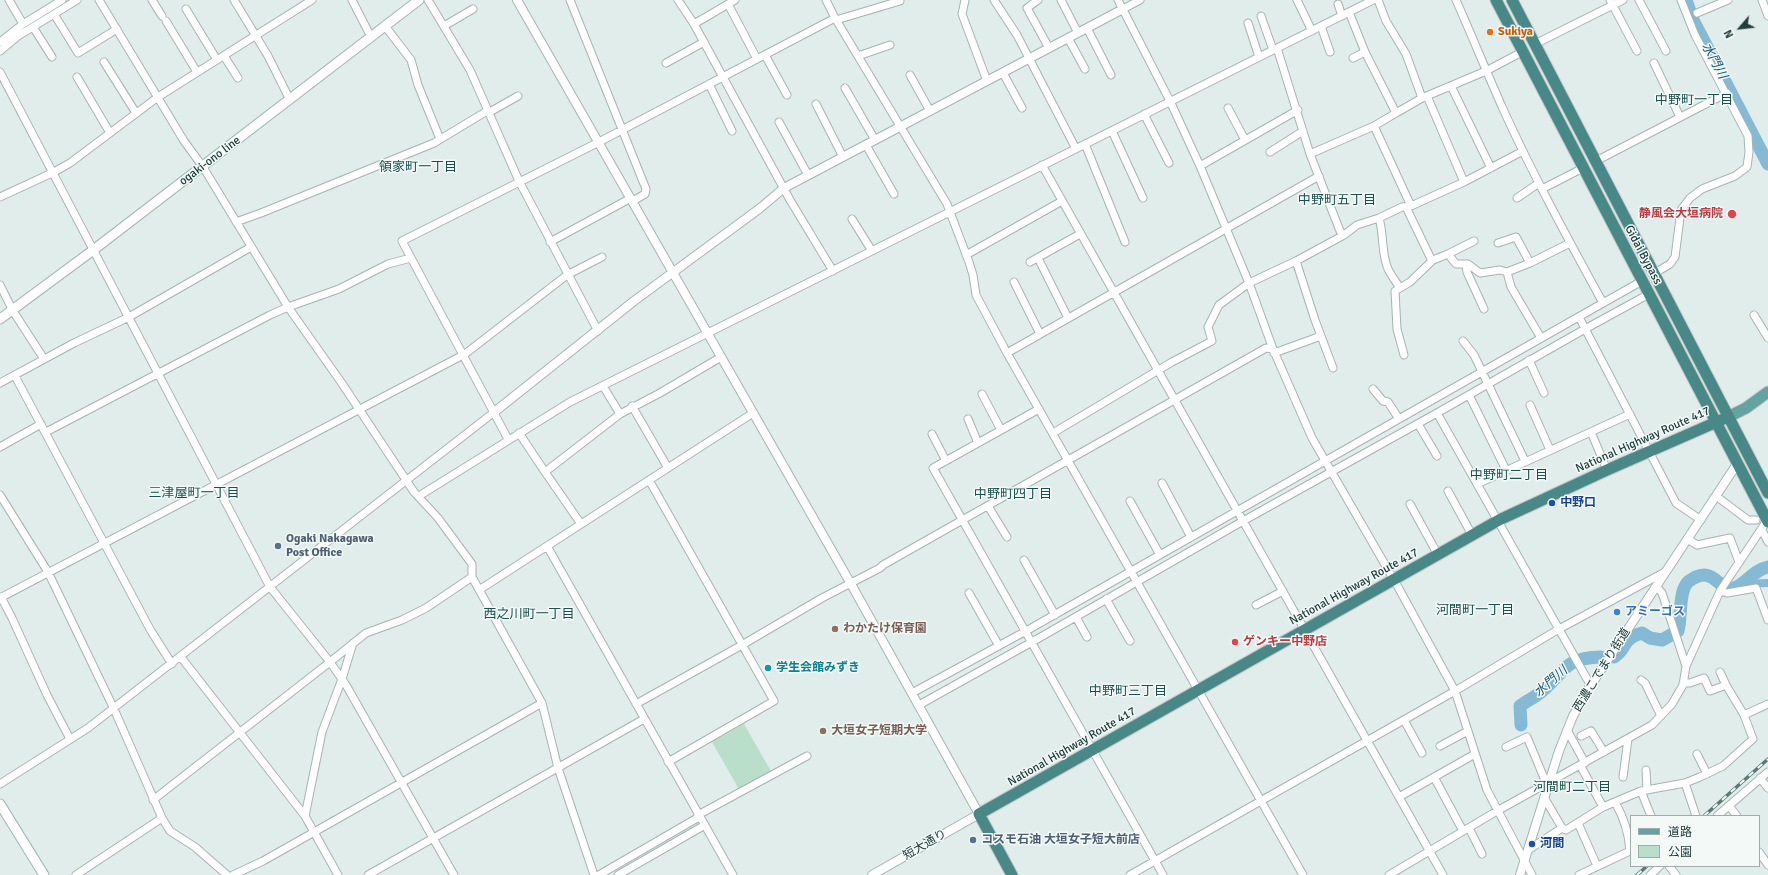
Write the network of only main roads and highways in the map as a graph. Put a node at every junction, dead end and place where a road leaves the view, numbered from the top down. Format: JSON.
{"nodes":[{"id":1,"x":419,"y":0,"type":"edge"},
{"id":2,"x":1496,"y":0,"type":"edge"},
{"id":3,"x":1512,"y":0,"type":"edge"},
{"id":4,"x":0,"y":319,"type":"edge"},
{"id":5,"x":1768,"y":392,"type":"edge"},
{"id":6,"x":1728,"y":417,"type":"junction"},
{"id":7,"x":1716,"y":422,"type":"junction"},
{"id":8,"x":1764,"y":480,"type":"edge"},
{"id":9,"x":1768,"y":493,"type":"edge"},
{"id":10,"x":1766,"y":525,"type":"edge"},
{"id":11,"x":0,"y":804,"type":"edge"},
{"id":12,"x":44,"y":875,"type":"edge"},
{"id":13,"x":1012,"y":875,"type":"edge"}],
"edges":[{"from":1,"to":4,"type":"main road","name":"ogaki-ono line"},
{"from":2,"to":7,"type":"highway","name":"Gidai Bypass"},
{"from":3,"to":6,"type":"highway","name":"Gidai Bypass"},
{"from":5,"to":6,"type":"main road"},
{"from":6,"to":7,"type":"highway","name":"National Highway Route 417"},
{"from":6,"to":8,"type":"highway","name":"Gidai Bypass"},
{"from":7,"to":10,"type":"highway","name":"Gidai Bypass"},
{"from":7,"to":13,"type":"highway","name":"National Highway Route 417"},
{"from":8,"to":9,"type":"highway","name":"Gidai Bypass"},
{"from":11,"to":12,"type":"main road"}]}
